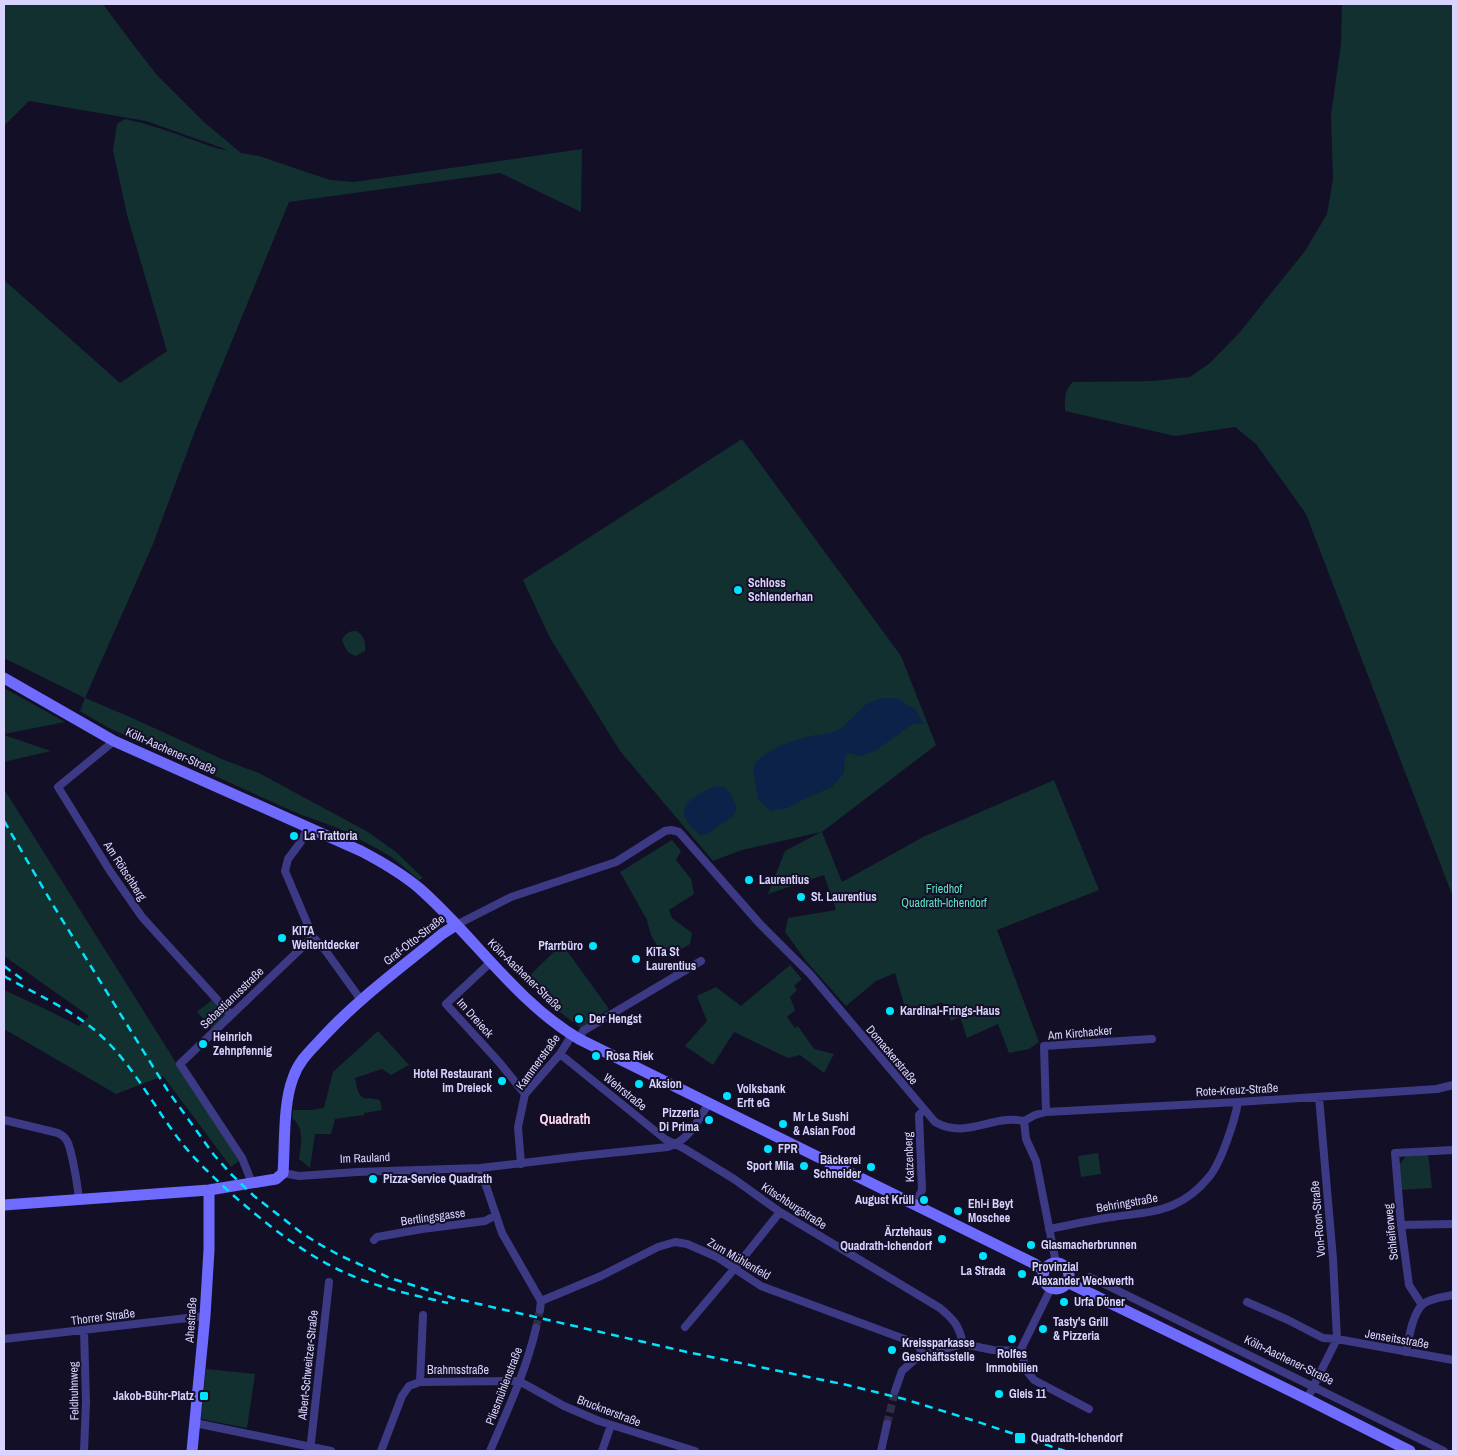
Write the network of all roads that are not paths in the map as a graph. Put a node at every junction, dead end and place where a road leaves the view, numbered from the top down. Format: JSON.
{"nodes":[{"id":1,"x":4,"y":678,"type":"edge"},
{"id":2,"x":114,"y":741,"type":"junction"},
{"id":3,"x":308,"y":828,"type":"junction"},
{"id":4,"x":671,"y":830,"type":"joint"},
{"id":5,"x":456,"y":925,"type":"junction"},
{"id":6,"x":313,"y":937,"type":"junction"},
{"id":7,"x":701,"y":961,"type":"dead end"},
{"id":8,"x":491,"y":962,"type":"junction"},
{"id":9,"x":362,"y":1000,"type":"junction"},
{"id":10,"x":231,"y":1014,"type":"junction"},
{"id":11,"x":575,"y":1037,"type":"junction"},
{"id":12,"x":1152,"y":1039,"type":"dead end"},
{"id":13,"x":560,"y":1054,"type":"junction"},
{"id":14,"x":1453,"y":1085,"type":"edge"},
{"id":15,"x":525,"y":1094,"type":"junction"},
{"id":16,"x":1319,"y":1097,"type":"junction"},
{"id":17,"x":1238,"y":1102,"type":"junction"},
{"id":18,"x":709,"y":1103,"type":"junction"},
{"id":19,"x":924,"y":1109,"type":"junction"},
{"id":20,"x":1046,"y":1112,"type":"junction"},
{"id":21,"x":4,"y":1120,"type":"edge"},
{"id":22,"x":1024,"y":1121,"type":"junction"},
{"id":23,"x":676,"y":1145,"type":"junction"},
{"id":24,"x":1453,"y":1150,"type":"edge"},
{"id":25,"x":521,"y":1164,"type":"junction"},
{"id":26,"x":480,"y":1168,"type":"junction"},
{"id":27,"x":283,"y":1173,"type":"junction"},
{"id":28,"x":252,"y":1183,"type":"junction"},
{"id":29,"x":209,"y":1190,"type":"junction"},
{"id":30,"x":79,"y":1200,"type":"junction"},
{"id":31,"x":4,"y":1205,"type":"edge"},
{"id":32,"x":915,"y":1205,"type":"junction"},
{"id":33,"x":780,"y":1212,"type":"junction"},
{"id":34,"x":496,"y":1215,"type":"junction"},
{"id":35,"x":1453,"y":1224,"type":"edge"},
{"id":36,"x":1401,"y":1225,"type":"junction"},
{"id":37,"x":1049,"y":1229,"type":"junction"},
{"id":38,"x":374,"y":1240,"type":"dead end"},
{"id":39,"x":1056,"y":1263,"type":"junction"},
{"id":40,"x":735,"y":1268,"type":"junction"},
{"id":41,"x":1044,"y":1271,"type":"junction"},
{"id":42,"x":1090,"y":1277,"type":"dead end"},
{"id":43,"x":329,"y":1282,"type":"dead end"},
{"id":44,"x":1067,"y":1282,"type":"junction"},
{"id":45,"x":1051,"y":1288,"type":"junction"},
{"id":46,"x":1122,"y":1294,"type":"junction"},
{"id":47,"x":1453,"y":1295,"type":"edge"},
{"id":48,"x":541,"y":1301,"type":"junction"},
{"id":49,"x":1247,"y":1302,"type":"dead end"},
{"id":50,"x":1111,"y":1303,"type":"junction"},
{"id":51,"x":1422,"y":1305,"type":"junction"},
{"id":52,"x":540,"y":1310,"type":"tunnel mouth"},
{"id":53,"x":423,"y":1315,"type":"dead end"},
{"id":54,"x":205,"y":1316,"type":"junction"},
{"id":55,"x":685,"y":1327,"type":"dead end"},
{"id":56,"x":536,"y":1328,"type":"tunnel mouth"},
{"id":57,"x":84,"y":1330,"type":"junction"},
{"id":58,"x":4,"y":1339,"type":"edge"},
{"id":59,"x":1337,"y":1339,"type":"junction"},
{"id":60,"x":963,"y":1344,"type":"junction"},
{"id":61,"x":1022,"y":1351,"type":"junction"},
{"id":62,"x":1406,"y":1352,"type":"junction"},
{"id":63,"x":923,"y":1355,"type":"junction"},
{"id":64,"x":1453,"y":1360,"type":"edge"},
{"id":65,"x":519,"y":1381,"type":"junction"},
{"id":66,"x":420,"y":1382,"type":"junction"},
{"id":67,"x":1313,"y":1387,"type":"junction"},
{"id":68,"x":895,"y":1390,"type":"tunnel mouth"},
{"id":69,"x":1306,"y":1399,"type":"junction"},
{"id":70,"x":1089,"y":1409,"type":"dead end"},
{"id":71,"x":195,"y":1423,"type":"junction"},
{"id":72,"x":887,"y":1424,"type":"tunnel mouth"},
{"id":73,"x":611,"y":1425,"type":"junction"},
{"id":74,"x":310,"y":1449,"type":"edge"},
{"id":75,"x":84,"y":1451,"type":"edge"},
{"id":76,"x":192,"y":1451,"type":"edge"},
{"id":77,"x":331,"y":1451,"type":"edge"},
{"id":78,"x":381,"y":1451,"type":"edge"},
{"id":79,"x":490,"y":1451,"type":"edge"},
{"id":80,"x":602,"y":1451,"type":"edge"},
{"id":81,"x":695,"y":1451,"type":"edge"},
{"id":82,"x":881,"y":1451,"type":"edge"},
{"id":83,"x":1410,"y":1451,"type":"edge"},
{"id":84,"x":1444,"y":1451,"type":"edge"}],
"edges":[{"from":1,"to":2,"type":"main road","name":"Köln-Aachener-Straße"},
{"from":2,"to":3,"type":"main road","name":"Köln-Aachener-Straße"},
{"from":2,"to":10,"type":"street","name":"Am Rötschberg"},
{"from":3,"to":5,"type":"main road","name":"Köln-Aachener-Straße"},
{"from":3,"to":6,"type":"street"},
{"from":4,"to":5,"type":"street","name":"Graf-Otto-Straße"},
{"from":4,"to":19,"type":"street","name":"Domackerstraße"},
{"from":5,"to":8,"type":"main road","name":"Köln-Aachener-Straße"},
{"from":5,"to":9,"type":"main road","name":"Graf-Otto-Straße"},
{"from":6,"to":9,"type":"street"},
{"from":6,"to":10,"type":"street","name":"Sebastianusstraße"},
{"from":7,"to":11,"type":"street","name":"Kammerstraße"},
{"from":8,"to":11,"type":"main road","name":"Köln-Aachener-Straße"},
{"from":8,"to":15,"type":"street","name":"Im Dreieck"},
{"from":9,"to":27,"type":"main road","name":"Graf-Otto-Straße"},
{"from":10,"to":28,"type":"street","name":"Sebastianusstraße"},
{"from":11,"to":13,"type":"street","name":"Kammerstraße"},
{"from":11,"to":18,"type":"main road","name":"Köln-Aachener-Straße"},
{"from":12,"to":20,"type":"street","name":"Am Kirchacker"},
{"from":13,"to":15,"type":"street","name":"Kammerstraße"},
{"from":13,"to":23,"type":"street","name":"Wehrstraße"},
{"from":14,"to":16,"type":"street","name":"Rote-Kreuz-Straße"},
{"from":15,"to":25,"type":"street","name":"Kammerstraße"},
{"from":16,"to":17,"type":"street","name":"Rote-Kreuz-Straße"},
{"from":16,"to":59,"type":"street","name":"Von-Roon-Straße"},
{"from":17,"to":20,"type":"street","name":"Rote-Kreuz-Straße"},
{"from":17,"to":37,"type":"street","name":"Behringstraße"},
{"from":18,"to":23,"type":"street"},
{"from":18,"to":32,"type":"main road","name":"Köln-Aachener-Straße"},
{"from":19,"to":22,"type":"street","name":"Domackerstraße"},
{"from":19,"to":32,"type":"street","name":"Katzenberg"},
{"from":20,"to":22,"type":"street","name":"Rote-Kreuz-Straße"},
{"from":21,"to":30,"type":"street"},
{"from":22,"to":37,"type":"street"},
{"from":23,"to":25,"type":"street","name":"Im Rauland"},
{"from":23,"to":33,"type":"street","name":"Kitschburgstraße"},
{"from":24,"to":36,"type":"street","name":"Schleiferweg"},
{"from":25,"to":26,"type":"street","name":"Im Rauland"},
{"from":26,"to":27,"type":"street","name":"Im Rauland"},
{"from":26,"to":34,"type":"street"},
{"from":27,"to":28,"type":"main road","name":"Im Rauland"},
{"from":28,"to":29,"type":"main road","name":"Im Rauland"},
{"from":29,"to":30,"type":"main road","name":"Im Rauland"},
{"from":29,"to":54,"type":"main road","name":"Ahestraße"},
{"from":30,"to":31,"type":"main road","name":"Im Rauland"},
{"from":32,"to":41,"type":"main road","name":"Köln-Aachener-Straße"},
{"from":33,"to":40,"type":"street"},
{"from":33,"to":60,"type":"street","name":"Kitschburgstraße"},
{"from":34,"to":38,"type":"street","name":"Bertlingsgasse"},
{"from":34,"to":48,"type":"street"},
{"from":35,"to":36,"type":"street"},
{"from":36,"to":51,"type":"street","name":"Schleiferweg"},
{"from":37,"to":39,"type":"street"},
{"from":39,"to":41,"type":"main road"},
{"from":39,"to":44,"type":"main road"},
{"from":40,"to":48,"type":"street","name":"Zum Mühlenfeld"},
{"from":40,"to":55,"type":"street"},
{"from":40,"to":63,"type":"street","name":"Zum Mühlenfeld"},
{"from":41,"to":45,"type":"main road"},
{"from":42,"to":46,"type":"street","name":"Köln-Aachener-Straße"},
{"from":43,"to":74,"type":"street","name":"Albert-Schweitzer-Straße"},
{"from":44,"to":45,"type":"main road"},
{"from":44,"to":50,"type":"main road"},
{"from":45,"to":61,"type":"street"},
{"from":46,"to":50,"type":"street"},
{"from":46,"to":67,"type":"street","name":"Köln-Aachener-Straße"},
{"from":47,"to":51,"type":"street"},
{"from":48,"to":52,"type":"street"},
{"from":49,"to":59,"type":"street"},
{"from":50,"to":69,"type":"main road"},
{"from":51,"to":62,"type":"street"},
{"from":53,"to":66,"type":"street"},
{"from":54,"to":57,"type":"street","name":"Thorrer Straße"},
{"from":54,"to":71,"type":"main road","name":"Ahestraße"},
{"from":56,"to":65,"type":"street","name":"Pliesmühlenstraße"},
{"from":57,"to":58,"type":"street","name":"Thorrer Straße"},
{"from":57,"to":75,"type":"street","name":"Feldhuhnweg"},
{"from":59,"to":62,"type":"street","name":"Jenseitsstraße"},
{"from":59,"to":67,"type":"street","name":"Von-Roon-Straße"},
{"from":60,"to":61,"type":"street"},
{"from":60,"to":63,"type":"street"},
{"from":61,"to":70,"type":"street"},
{"from":62,"to":64,"type":"street","name":"Jenseitsstraße"},
{"from":63,"to":68,"type":"street"},
{"from":65,"to":66,"type":"street","name":"Brahmsstraße"},
{"from":65,"to":73,"type":"street","name":"Brucknerstraße"},
{"from":65,"to":79,"type":"street","name":"Pliesmühlenstraße"},
{"from":66,"to":78,"type":"street","name":"Brahmsstraße"},
{"from":67,"to":69,"type":"street","name":"Von-Roon-Straße"},
{"from":67,"to":84,"type":"street","name":"Köln-Aachener-Straße"},
{"from":69,"to":83,"type":"main road"},
{"from":71,"to":74,"type":"street"},
{"from":71,"to":76,"type":"main road","name":"Ahestraße"},
{"from":72,"to":82,"type":"street"},
{"from":73,"to":80,"type":"street"},
{"from":73,"to":81,"type":"street","name":"Brucknerstraße"},
{"from":74,"to":77,"type":"street"}]}
